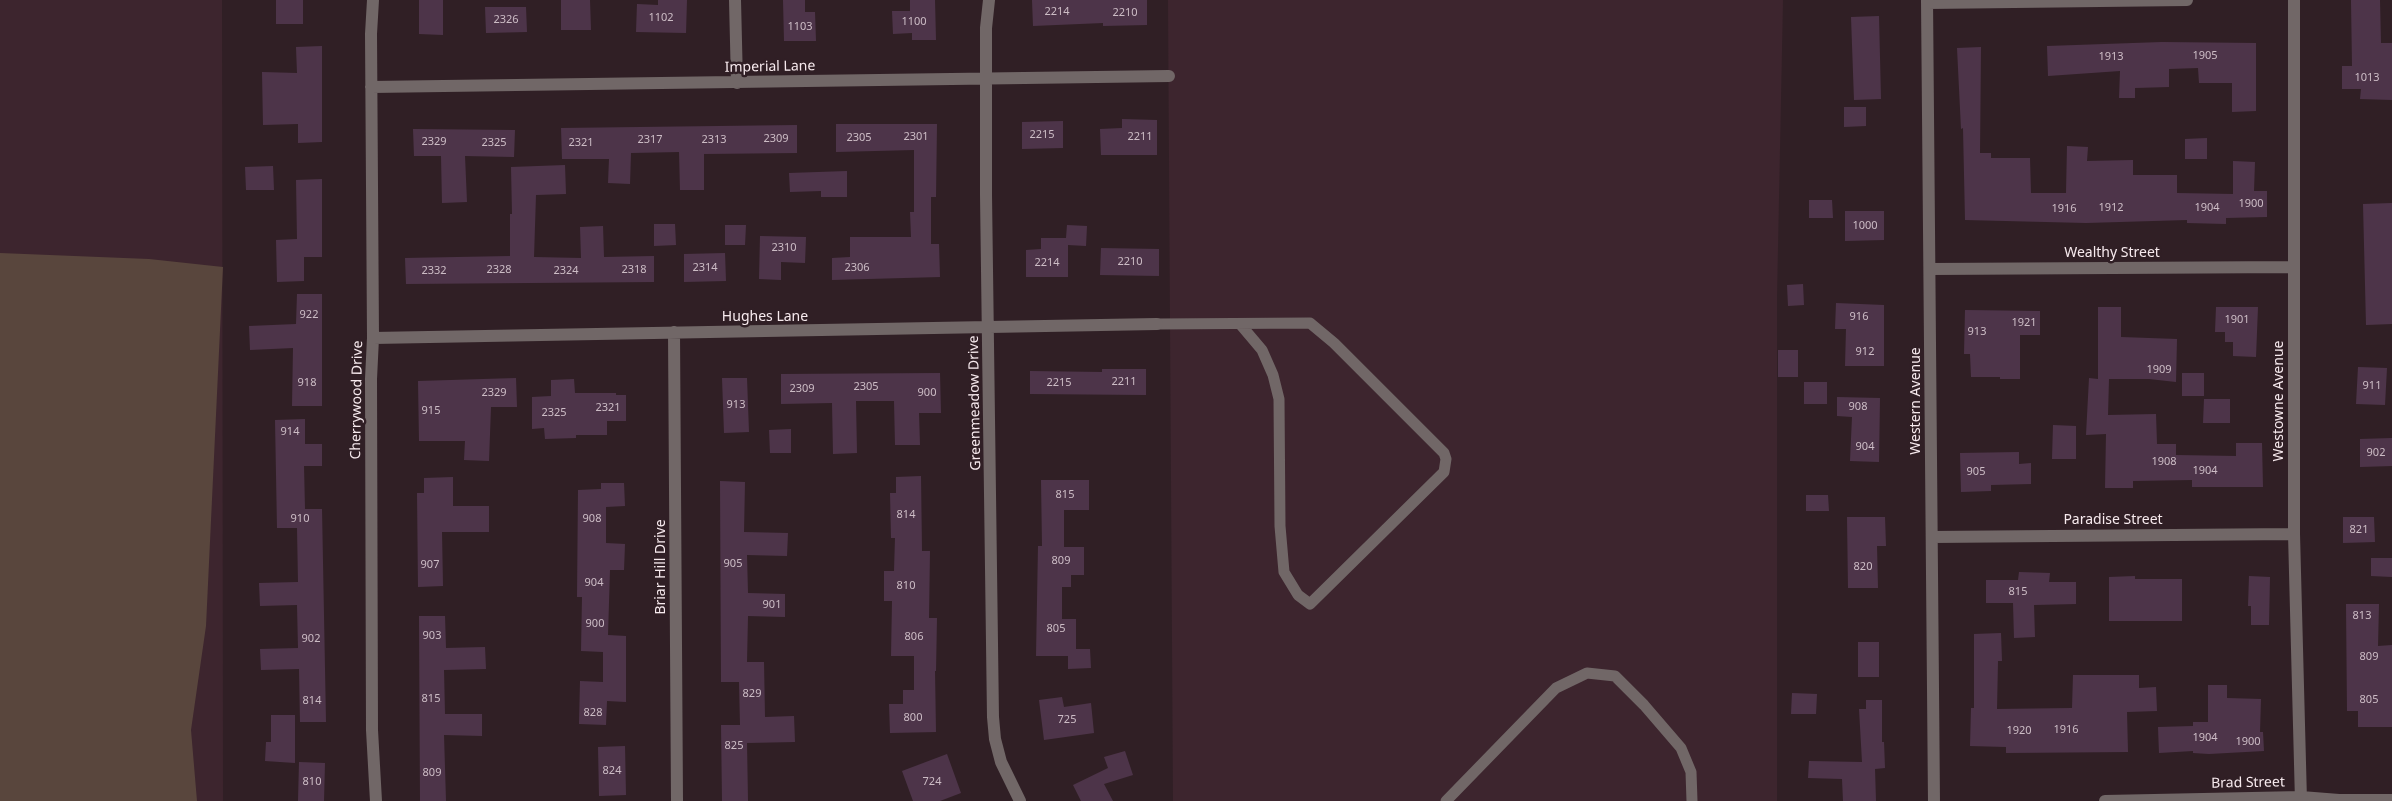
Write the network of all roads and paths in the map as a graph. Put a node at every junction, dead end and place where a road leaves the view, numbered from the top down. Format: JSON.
{"nodes":[{"id":1,"x":373,"y":0,"type":"edge"},
{"id":2,"x":735,"y":0,"type":"edge"},
{"id":3,"x":989,"y":0,"type":"edge"},
{"id":4,"x":2187,"y":0,"type":"edge"},
{"id":5,"x":2294,"y":0,"type":"edge"},
{"id":6,"x":1927,"y":1,"type":"edge"},
{"id":7,"x":1169,"y":76,"type":"dead end"},
{"id":8,"x":988,"y":79,"type":"junction"},
{"id":9,"x":737,"y":83,"type":"junction"},
{"id":10,"x":371,"y":87,"type":"junction"},
{"id":11,"x":2294,"y":267,"type":"junction"},
{"id":12,"x":1930,"y":269,"type":"junction"},
{"id":13,"x":1157,"y":324,"type":"joint"},
{"id":14,"x":1240,"y":324,"type":"junction"},
{"id":15,"x":989,"y":328,"type":"junction"},
{"id":16,"x":674,"y":332,"type":"junction"},
{"id":17,"x":373,"y":338,"type":"junction"},
{"id":18,"x":2294,"y":534,"type":"junction"},
{"id":19,"x":1932,"y":537,"type":"junction"},
{"id":20,"x":2301,"y":799,"type":"edge"},
{"id":21,"x":2392,"y":800,"type":"edge"},
{"id":22,"x":376,"y":801,"type":"edge"},
{"id":23,"x":676,"y":801,"type":"edge"},
{"id":24,"x":1020,"y":801,"type":"edge"},
{"id":25,"x":1446,"y":801,"type":"edge"},
{"id":26,"x":1692,"y":801,"type":"edge"},
{"id":27,"x":1934,"y":801,"type":"edge"},
{"id":28,"x":2105,"y":801,"type":"edge"}],
"edges":[{"from":1,"to":10,"type":"street","name":"Cherrywood Drive"},
{"from":2,"to":9,"type":"street"},
{"from":3,"to":8,"type":"street","name":"Greenmeadow Drive"},
{"from":4,"to":6,"type":"street"},
{"from":5,"to":11,"type":"street","name":"Westowne Avenue"},
{"from":6,"to":12,"type":"street","name":"Western Avenue"},
{"from":7,"to":8,"type":"street","name":"Imperial Lane"},
{"from":8,"to":9,"type":"street","name":"Imperial Lane"},
{"from":8,"to":15,"type":"street","name":"Greenmeadow Drive"},
{"from":9,"to":10,"type":"street","name":"Imperial Lane"},
{"from":10,"to":17,"type":"street","name":"Cherrywood Drive"},
{"from":11,"to":12,"type":"street","name":"Wealthy Street"},
{"from":11,"to":18,"type":"street","name":"Westowne Avenue"},
{"from":12,"to":19,"type":"street","name":"Western Avenue"},
{"from":13,"to":14,"type":"lane"},
{"from":13,"to":15,"type":"street","name":"Hughes Lane"},
{"from":14,"to":14,"type":"lane"},
{"from":15,"to":16,"type":"street","name":"Hughes Lane"},
{"from":15,"to":24,"type":"street","name":"Greenmeadow Drive"},
{"from":16,"to":17,"type":"street","name":"Hughes Lane"},
{"from":16,"to":23,"type":"street","name":"Briar Hill Drive"},
{"from":17,"to":22,"type":"street","name":"Cherrywood Drive"},
{"from":18,"to":19,"type":"street","name":"Paradise Street"},
{"from":18,"to":20,"type":"street","name":"Westowne Avenue"},
{"from":19,"to":27,"type":"street","name":"Western Avenue"},
{"from":20,"to":21,"type":"street","name":"Brad Street"},
{"from":20,"to":28,"type":"street","name":"Brad Street"},
{"from":25,"to":26,"type":"lane"}]}
